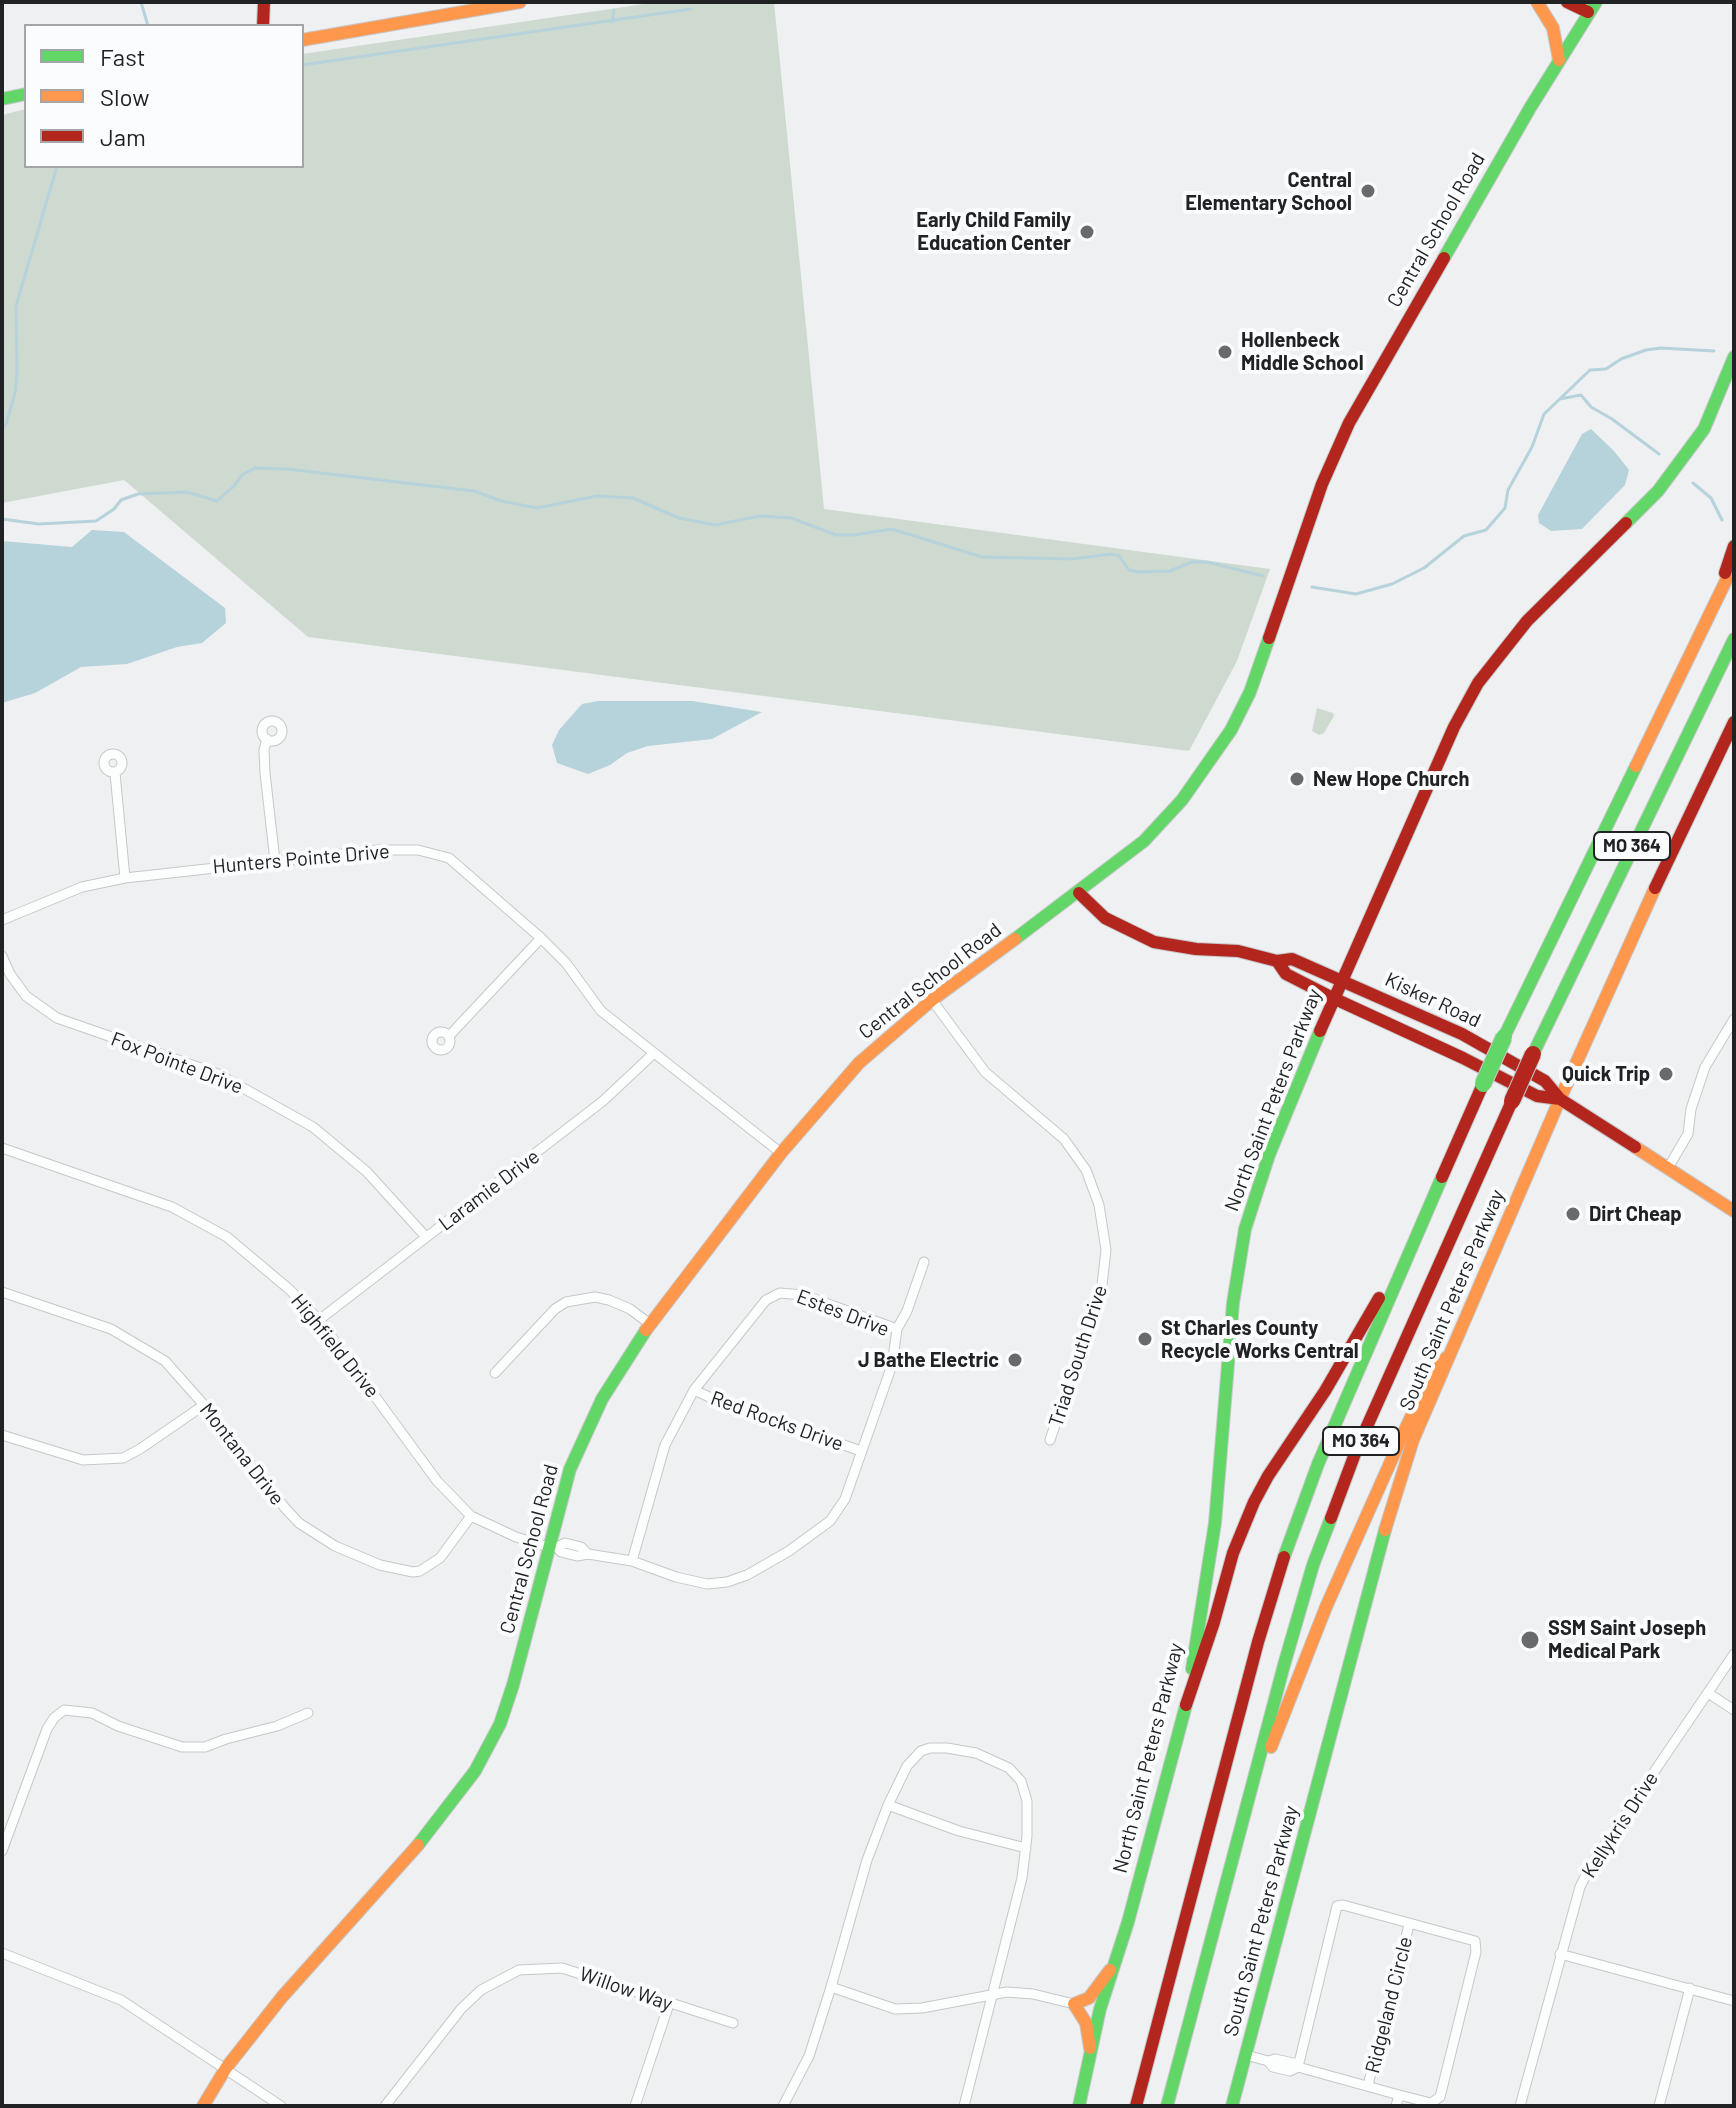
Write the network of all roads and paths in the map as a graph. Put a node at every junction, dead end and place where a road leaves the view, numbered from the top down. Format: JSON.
{"nodes":[{"id":1,"x":264,"y":2,"type":"edge"},
{"id":2,"x":520,"y":2,"type":"edge"},
{"id":3,"x":1537,"y":2,"type":"edge"},
{"id":4,"x":1567,"y":2,"type":"edge"},
{"id":5,"x":1592,"y":7,"type":"edge"},
{"id":6,"x":263,"y":24,"type":"edge"},
{"id":7,"x":304,"y":40,"type":"edge"},
{"id":8,"x":1559,"y":60,"type":"junction"},
{"id":9,"x":24,"y":94,"type":"edge"},
{"id":10,"x":2,"y":99,"type":"edge"},
{"id":11,"x":1734,"y":357,"type":"edge"},
{"id":12,"x":1734,"y":546,"type":"edge"},
{"id":13,"x":1734,"y":564,"type":"edge"},
{"id":14,"x":1715,"y":601,"type":"junction"},
{"id":15,"x":1734,"y":639,"type":"edge"},
{"id":16,"x":1734,"y":722,"type":"edge"},
{"id":17,"x":267,"y":739,"type":"dead end"},
{"id":18,"x":115,"y":773,"type":"dead end"},
{"id":19,"x":275,"y":861,"type":"junction"},
{"id":20,"x":125,"y":878,"type":"junction"},
{"id":21,"x":1079,"y":893,"type":"junction"},
{"id":22,"x":2,"y":920,"type":"edge"},
{"id":23,"x":541,"y":938,"type":"junction"},
{"id":24,"x":2,"y":956,"type":"edge"},
{"id":25,"x":1277,"y":961,"type":"junction"},
{"id":26,"x":1341,"y":980,"type":"junction"},
{"id":27,"x":1333,"y":998,"type":"junction"},
{"id":28,"x":932,"y":1000,"type":"junction"},
{"id":29,"x":1734,"y":1019,"type":"edge"},
{"id":30,"x":449,"y":1036,"type":"dead end"},
{"id":31,"x":653,"y":1054,"type":"junction"},
{"id":32,"x":1560,"y":1099,"type":"junction"},
{"id":33,"x":2,"y":1148,"type":"edge"},
{"id":34,"x":781,"y":1153,"type":"junction"},
{"id":35,"x":1668,"y":1168,"type":"junction"},
{"id":36,"x":1734,"y":1211,"type":"edge"},
{"id":37,"x":1415,"y":1235,"type":"junction"},
{"id":38,"x":426,"y":1237,"type":"junction"},
{"id":39,"x":924,"y":1262,"type":"dead end"},
{"id":40,"x":2,"y":1292,"type":"edge"},
{"id":41,"x":319,"y":1320,"type":"junction"},
{"id":42,"x":650,"y":1324,"type":"junction"},
{"id":43,"x":897,"y":1329,"type":"junction"},
{"id":44,"x":1446,"y":1358,"type":"junction"},
{"id":45,"x":495,"y":1373,"type":"dead end"},
{"id":46,"x":694,"y":1390,"type":"junction"},
{"id":47,"x":204,"y":1405,"type":"junction"},
{"id":48,"x":2,"y":1435,"type":"edge"},
{"id":49,"x":1050,"y":1440,"type":"dead end"},
{"id":50,"x":861,"y":1451,"type":"junction"},
{"id":51,"x":471,"y":1516,"type":"junction"},
{"id":52,"x":552,"y":1547,"type":"junction"},
{"id":53,"x":632,"y":1561,"type":"junction"},
{"id":54,"x":1734,"y":1654,"type":"edge"},
{"id":55,"x":1708,"y":1693,"type":"junction"},
{"id":56,"x":1186,"y":1705,"type":"junction"},
{"id":57,"x":1734,"y":1710,"type":"edge"},
{"id":58,"x":308,"y":1713,"type":"dead end"},
{"id":59,"x":1249,"y":1796,"type":"junction"},
{"id":60,"x":888,"y":1805,"type":"junction"},
{"id":61,"x":1026,"y":1848,"type":"junction"},
{"id":62,"x":2,"y":1851,"type":"edge"},
{"id":63,"x":1409,"y":1925,"type":"junction"},
{"id":64,"x":2,"y":1953,"type":"edge"},
{"id":65,"x":1560,"y":1954,"type":"junction"},
{"id":66,"x":1111,"y":1967,"type":"junction"},
{"id":67,"x":831,"y":1987,"type":"junction"},
{"id":68,"x":1690,"y":1988,"type":"junction"},
{"id":69,"x":994,"y":1994,"type":"junction"},
{"id":70,"x":1734,"y":2001,"type":"edge"},
{"id":71,"x":669,"y":2004,"type":"junction"},
{"id":72,"x":1074,"y":2004,"type":"junction"},
{"id":73,"x":733,"y":2023,"type":"dead end"},
{"id":74,"x":1091,"y":2052,"type":"junction"},
{"id":75,"x":1246,"y":2055,"type":"junction"},
{"id":76,"x":1298,"y":2067,"type":"junction"},
{"id":77,"x":226,"y":2068,"type":"junction"},
{"id":78,"x":1368,"y":2085,"type":"junction"},
{"id":79,"x":1399,"y":2095,"type":"junction"},
{"id":80,"x":787,"y":2105,"type":"edge"},
{"id":81,"x":203,"y":2106,"type":"edge"},
{"id":82,"x":281,"y":2106,"type":"edge"},
{"id":83,"x":385,"y":2106,"type":"edge"},
{"id":84,"x":635,"y":2106,"type":"edge"},
{"id":85,"x":964,"y":2106,"type":"edge"},
{"id":86,"x":1079,"y":2106,"type":"edge"},
{"id":87,"x":1136,"y":2106,"type":"edge"},
{"id":88,"x":1167,"y":2106,"type":"edge"},
{"id":89,"x":1232,"y":2106,"type":"edge"},
{"id":90,"x":1396,"y":2106,"type":"edge"},
{"id":91,"x":1520,"y":2106,"type":"edge"},
{"id":92,"x":1659,"y":2106,"type":"edge"}],
"edges":[{"from":1,"to":6,"type":"main road"},
{"from":2,"to":7,"type":"main road"},
{"from":3,"to":8,"type":"main road"},
{"from":4,"to":5,"type":"main road"},
{"from":5,"to":8,"type":"main road","name":"Central School Road"},
{"from":8,"to":21,"type":"main road","name":"Central School Road"},
{"from":9,"to":10,"type":"main road"},
{"from":11,"to":26,"type":"main road","name":"North Saint Peters Parkway"},
{"from":12,"to":14,"type":"main road"},
{"from":13,"to":14,"type":"main road","number":"MO 364"},
{"from":14,"to":37,"type":"main road","number":"MO 364","bridge":true},
{"from":15,"to":59,"type":"main road","number":"MO 364","bridge":true},
{"from":16,"to":32,"type":"main road","name":"South Saint Peters Parkway"},
{"from":17,"to":19,"type":"street"},
{"from":18,"to":20,"type":"street"},
{"from":19,"to":20,"type":"street","name":"Hunters Pointe Drive"},
{"from":19,"to":23,"type":"street","name":"Hunters Pointe Drive"},
{"from":20,"to":22,"type":"street","name":"Hunters Pointe Drive"},
{"from":21,"to":25,"type":"main road","name":"Kisker Road"},
{"from":21,"to":28,"type":"main road","name":"Central School Road"},
{"from":23,"to":30,"type":"street"},
{"from":23,"to":31,"type":"street","name":"Hunters Pointe Drive"},
{"from":24,"to":38,"type":"street","name":"Fox Pointe Drive"},
{"from":25,"to":26,"type":"main road","name":"Kisker Road"},
{"from":25,"to":27,"type":"main road","name":"Kisker Road"},
{"from":26,"to":27,"type":"main road","name":"North Saint Peters Parkway"},
{"from":26,"to":32,"type":"main road","name":"Kisker Road"},
{"from":27,"to":32,"type":"main road","name":"Kisker Road"},
{"from":27,"to":56,"type":"main road","name":"North Saint Peters Parkway"},
{"from":28,"to":34,"type":"main road","name":"Central School Road"},
{"from":28,"to":49,"type":"street","name":"Triad South Drive"},
{"from":29,"to":35,"type":"street"},
{"from":31,"to":34,"type":"street","name":"Hunters Pointe Drive"},
{"from":31,"to":38,"type":"street","name":"Laramie Drive"},
{"from":32,"to":35,"type":"main road","name":"Kisker Road"},
{"from":32,"to":44,"type":"main road","name":"South Saint Peters Parkway"},
{"from":33,"to":41,"type":"street","name":"Highfield Drive"},
{"from":34,"to":42,"type":"main road","name":"Central School Road"},
{"from":35,"to":36,"type":"main road","name":"Kisker Road"},
{"from":37,"to":56,"type":"main road"},
{"from":37,"to":87,"type":"main road","number":"MO 364"},
{"from":38,"to":41,"type":"street","name":"Laramie Drive"},
{"from":39,"to":43,"type":"street"},
{"from":40,"to":47,"type":"street","name":"Montana Drive"},
{"from":41,"to":51,"type":"street","name":"Highfield Drive"},
{"from":42,"to":45,"type":"street"},
{"from":42,"to":52,"type":"main road","name":"Central School Road"},
{"from":43,"to":46,"type":"street","name":"Estes Drive"},
{"from":43,"to":50,"type":"street","name":"Estes Drive"},
{"from":44,"to":59,"type":"main road"},
{"from":44,"to":75,"type":"main road","name":"South Saint Peters Parkway"},
{"from":46,"to":50,"type":"street","name":"Red Rocks Drive"},
{"from":46,"to":53,"type":"street","name":"Estes Drive"},
{"from":47,"to":48,"type":"street"},
{"from":47,"to":51,"type":"street","name":"Montana Drive"},
{"from":50,"to":53,"type":"street","name":"Estes Drive"},
{"from":51,"to":52,"type":"street","name":"Highfield Drive"},
{"from":52,"to":53,"type":"street","name":"Estes Drive"},
{"from":52,"to":77,"type":"main road","name":"Central School Road"},
{"from":54,"to":55,"type":"street","name":"Kellykris Drive"},
{"from":55,"to":57,"type":"street"},
{"from":55,"to":65,"type":"street","name":"Kellykris Drive"},
{"from":56,"to":66,"type":"main road","name":"North Saint Peters Parkway"},
{"from":58,"to":62,"type":"street"},
{"from":59,"to":88,"type":"main road","number":"MO 364"},
{"from":60,"to":61,"type":"street"},
{"from":60,"to":61,"type":"street"},
{"from":60,"to":67,"type":"street"},
{"from":61,"to":69,"type":"street"},
{"from":63,"to":76,"type":"street","name":"Ridgeland Circle"},
{"from":63,"to":78,"type":"street","name":"Ridgeland Circle"},
{"from":63,"to":79,"type":"street","name":"Ridgeland Circle"},
{"from":64,"to":77,"type":"street"},
{"from":65,"to":68,"type":"street"},
{"from":65,"to":91,"type":"street","name":"Kellykris Drive"},
{"from":66,"to":72,"type":"main road"},
{"from":66,"to":74,"type":"main road","name":"North Saint Peters Parkway"},
{"from":67,"to":69,"type":"street"},
{"from":67,"to":80,"type":"street"},
{"from":68,"to":70,"type":"street"},
{"from":68,"to":92,"type":"street"},
{"from":69,"to":72,"type":"street"},
{"from":69,"to":85,"type":"street"},
{"from":71,"to":73,"type":"street","name":"Willow Way"},
{"from":71,"to":83,"type":"street","name":"Willow Way"},
{"from":71,"to":84,"type":"street"},
{"from":72,"to":74,"type":"main road"},
{"from":74,"to":86,"type":"main road","name":"North Saint Peters Parkway"},
{"from":75,"to":76,"type":"street"},
{"from":75,"to":89,"type":"main road","name":"South Saint Peters Parkway"},
{"from":76,"to":78,"type":"street"},
{"from":77,"to":81,"type":"main road","name":"Central School Road"},
{"from":77,"to":82,"type":"street"},
{"from":78,"to":79,"type":"street"},
{"from":79,"to":90,"type":"street"}]}
